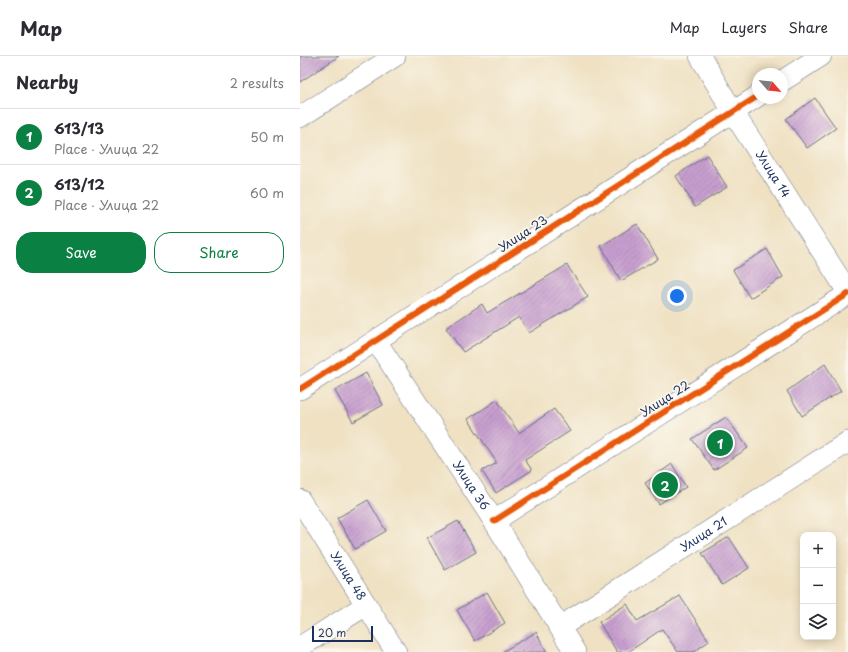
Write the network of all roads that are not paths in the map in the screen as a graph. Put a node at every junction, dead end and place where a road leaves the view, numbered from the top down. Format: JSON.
{"nodes":[{"id":1,"x":395,"y":56,"type":"edge"},
{"id":2,"x":700,"y":56,"type":"edge"},
{"id":3,"x":821,"y":56,"type":"edge"},
{"id":4,"x":788,"y":77,"type":"edge"},
{"id":5,"x":752,"y":100,"type":"edge"},
{"id":6,"x":733,"y":112,"type":"junction"},
{"id":7,"x":300,"y":116,"type":"edge"},
{"id":8,"x":848,"y":293,"type":"edge"},
{"id":9,"x":376,"y":340,"type":"junction"},
{"id":10,"x":300,"y":389,"type":"edge"},
{"id":11,"x":848,"y":442,"type":"edge"},
{"id":12,"x":300,"y":500,"type":"edge"},
{"id":13,"x":494,"y":521,"type":"junction"},
{"id":14,"x":366,"y":605,"type":"junction"},
{"id":15,"x":560,"y":628,"type":"junction"},
{"id":16,"x":300,"y":647,"type":"edge"},
{"id":17,"x":396,"y":652,"type":"edge"},
{"id":18,"x":575,"y":652,"type":"edge"}],
"edges":[{"from":1,"to":7,"type":"street"},
{"from":2,"to":6,"type":"street","name":"Улица 14"},
{"from":3,"to":4,"type":"street"},
{"from":5,"to":6,"type":"street","name":"Улица 23"},
{"from":6,"to":8,"type":"street","name":"Улица 14"},
{"from":6,"to":9,"type":"street","name":"Улица 23"},
{"from":8,"to":13,"type":"street","name":"Улица 22"},
{"from":9,"to":10,"type":"street","name":"Улица 23"},
{"from":9,"to":13,"type":"street","name":"Улица 36"},
{"from":11,"to":15,"type":"street","name":"Улица 21"},
{"from":12,"to":14,"type":"street","name":"Улица 48"},
{"from":13,"to":15,"type":"street","name":"Улица 36"},
{"from":14,"to":16,"type":"street"},
{"from":14,"to":17,"type":"street","name":"Улица 48"},
{"from":15,"to":18,"type":"street","name":"Улица 36"}]}
